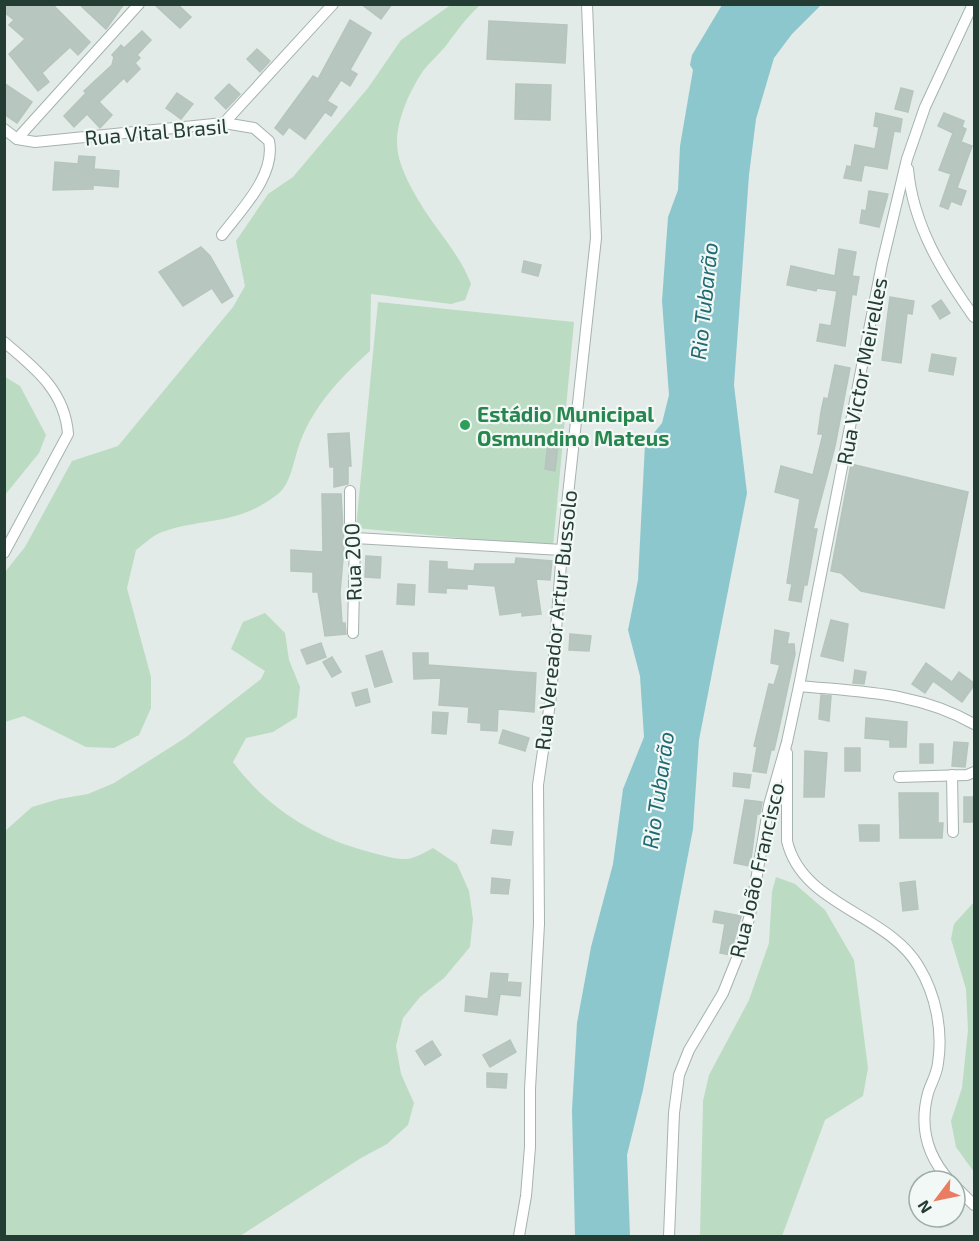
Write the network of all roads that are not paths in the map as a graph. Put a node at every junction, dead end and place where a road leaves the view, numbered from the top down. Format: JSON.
{"nodes":[{"id":1,"x":139,"y":4,"type":"edge"},
{"id":2,"x":333,"y":4,"type":"edge"},
{"id":3,"x":587,"y":4,"type":"edge"},
{"id":4,"x":973,"y":7,"type":"edge"},
{"id":5,"x":224,"y":123,"type":"junction"},
{"id":6,"x":4,"y":129,"type":"edge"},
{"id":7,"x":17,"y":139,"type":"junction"},
{"id":8,"x":907,"y":159,"type":"junction"},
{"id":9,"x":222,"y":235,"type":"dead end"},
{"id":10,"x":975,"y":317,"type":"edge"},
{"id":11,"x":4,"y":342,"type":"edge"},
{"id":12,"x":350,"y":491,"type":"dead end"},
{"id":13,"x":355,"y":538,"type":"junction"},
{"id":14,"x":562,"y":550,"type":"junction"},
{"id":15,"x":4,"y":553,"type":"edge"},
{"id":16,"x":353,"y":633,"type":"dead end"},
{"id":17,"x":799,"y":686,"type":"junction"},
{"id":18,"x":975,"y":724,"type":"edge"},
{"id":19,"x":788,"y":742,"type":"junction"},
{"id":20,"x":975,"y":772,"type":"edge"},
{"id":21,"x":952,"y":775,"type":"junction"},
{"id":22,"x":898,"y":777,"type":"dead end"},
{"id":23,"x":953,"y":832,"type":"dead end"},
{"id":24,"x":941,"y":1169,"type":"edge"},
{"id":25,"x":519,"y":1236,"type":"edge"},
{"id":26,"x":669,"y":1236,"type":"edge"}],
"edges":[{"from":1,"to":7,"type":"street"},
{"from":2,"to":5,"type":"street"},
{"from":3,"to":14,"type":"street","name":"Rua Vereador Artur Bussolo"},
{"from":4,"to":8,"type":"street","name":"Rua Victor Meirelles"},
{"from":5,"to":7,"type":"street","name":"Rua Vital Brasil"},
{"from":5,"to":9,"type":"street","name":"Rua Vital Brasil"},
{"from":6,"to":7,"type":"street"},
{"from":8,"to":10,"type":"street"},
{"from":8,"to":17,"type":"street","name":"Rua Victor Meirelles"},
{"from":11,"to":15,"type":"street"},
{"from":12,"to":13,"type":"street","name":"Rua 200"},
{"from":13,"to":14,"type":"street"},
{"from":13,"to":16,"type":"street","name":"Rua 200"},
{"from":14,"to":25,"type":"street","name":"Rua Vereador Artur Bussolo"},
{"from":17,"to":18,"type":"street"},
{"from":17,"to":19,"type":"street","name":"Rua Victor Meirelles"},
{"from":19,"to":24,"type":"street"},
{"from":19,"to":26,"type":"street","name":"Rua João Francisco"},
{"from":20,"to":21,"type":"street"},
{"from":21,"to":22,"type":"street"},
{"from":21,"to":23,"type":"street"}]}
